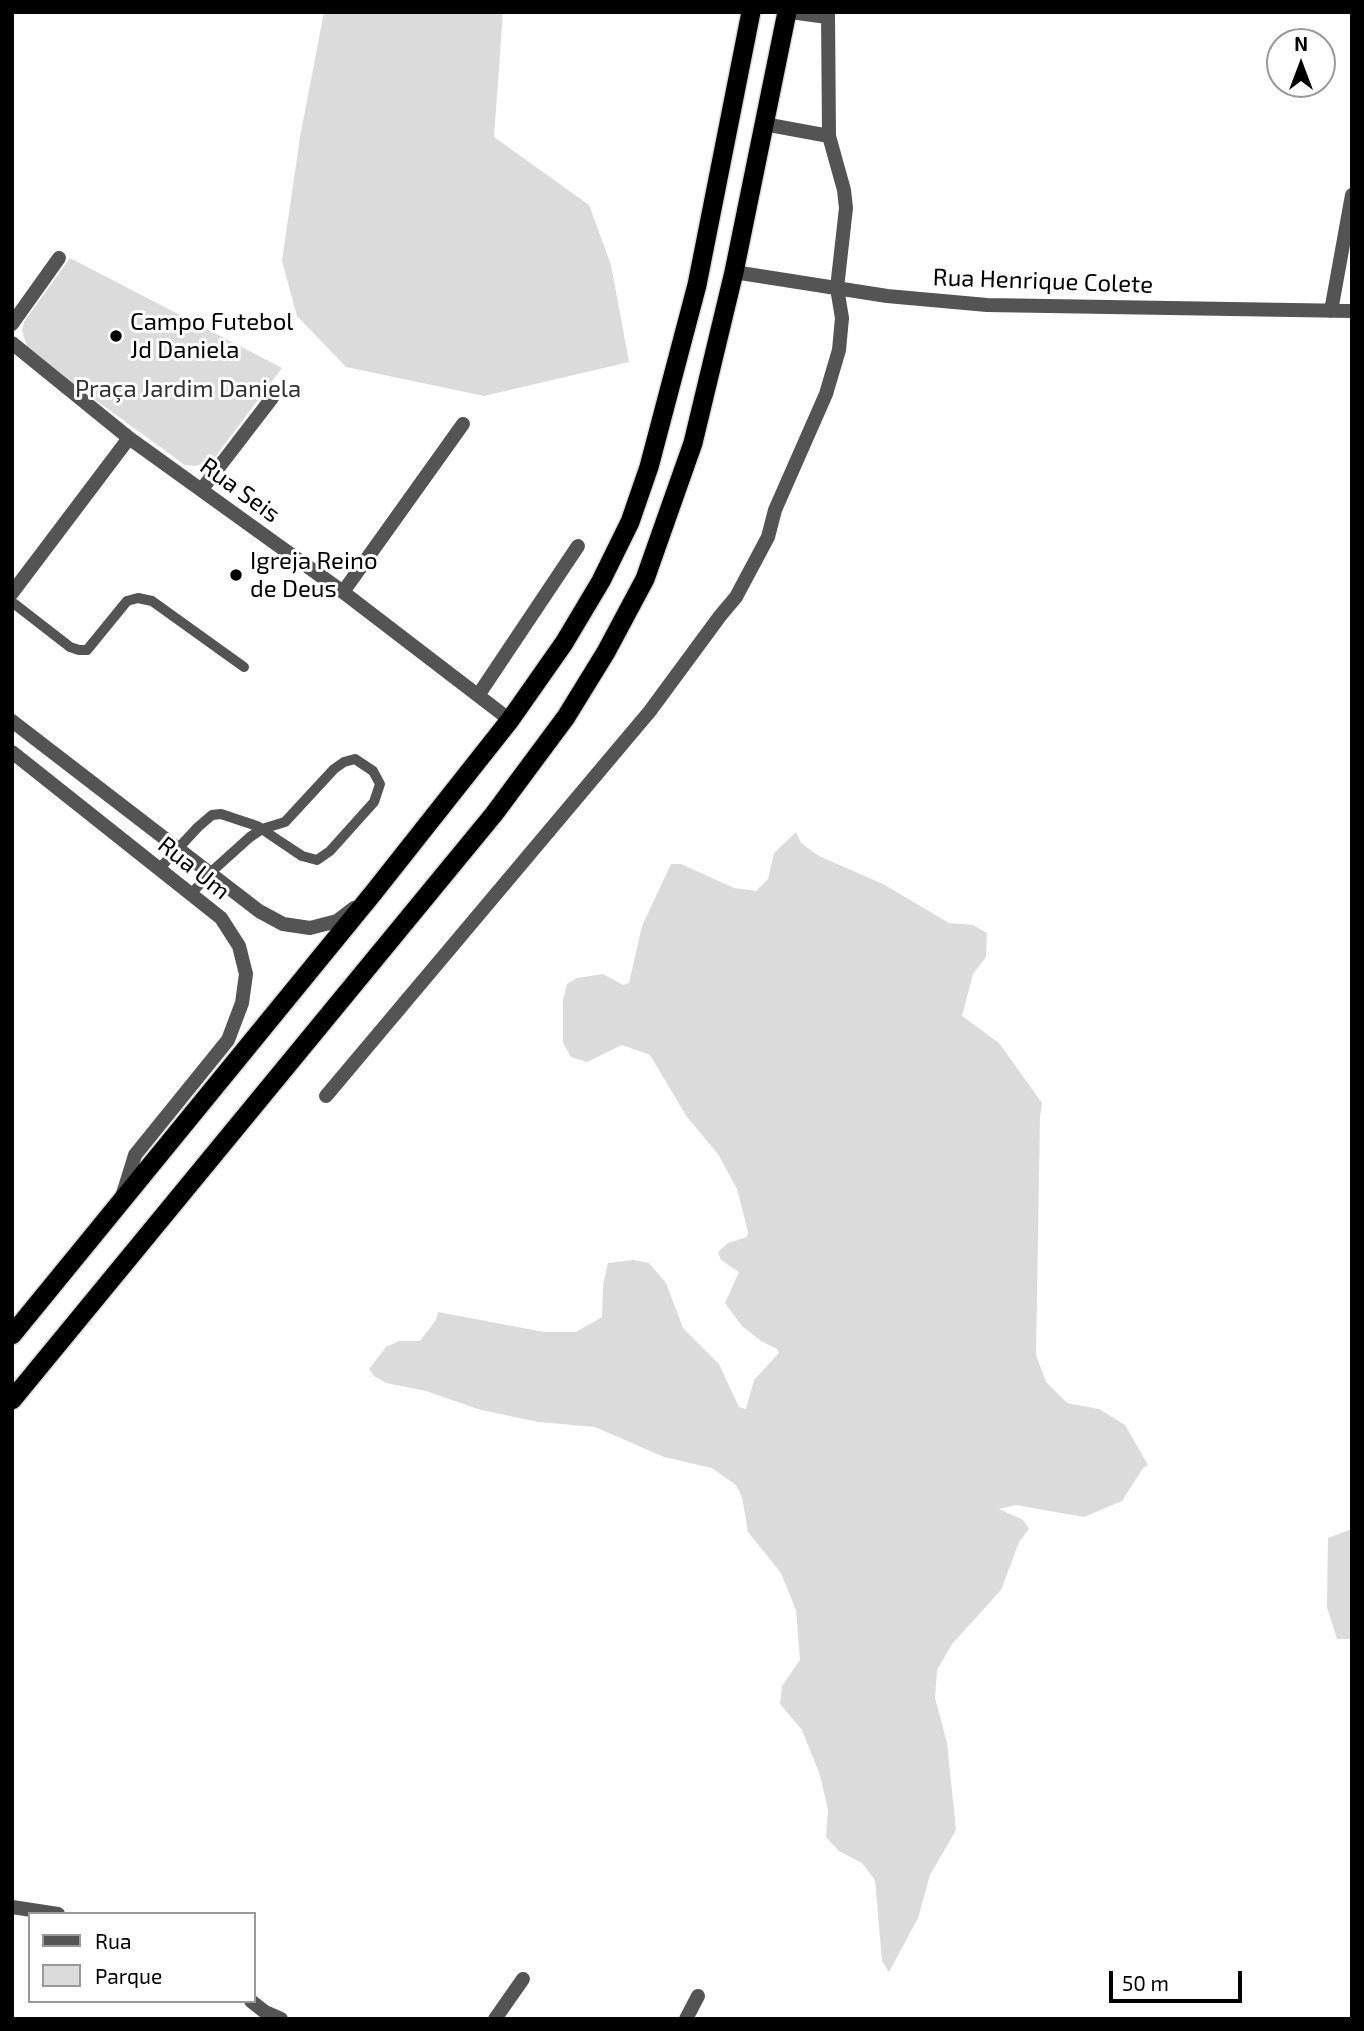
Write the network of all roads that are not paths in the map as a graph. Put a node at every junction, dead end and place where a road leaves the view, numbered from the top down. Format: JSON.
{"nodes":[{"id":1,"x":751,"y":12,"type":"edge"},
{"id":2,"x":788,"y":12,"type":"edge"},
{"id":3,"x":827,"y":14,"type":"edge"},
{"id":4,"x":764,"y":124,"type":"junction"},
{"id":5,"x":829,"y":136,"type":"junction"},
{"id":6,"x":1352,"y":195,"type":"edge"},
{"id":7,"x":59,"y":258,"type":"dead end"},
{"id":8,"x":734,"y":272,"type":"junction"},
{"id":9,"x":837,"y":288,"type":"junction"},
{"id":10,"x":1331,"y":311,"type":"junction"},
{"id":11,"x":1352,"y":311,"type":"edge"},
{"id":12,"x":12,"y":324,"type":"edge"},
{"id":13,"x":12,"y":343,"type":"edge"},
{"id":14,"x":272,"y":398,"type":"dead end"},
{"id":15,"x":463,"y":424,"type":"dead end"},
{"id":16,"x":129,"y":438,"type":"junction"},
{"id":17,"x":202,"y":489,"type":"junction"},
{"id":18,"x":578,"y":546,"type":"dead end"},
{"id":19,"x":344,"y":592,"type":"junction"},
{"id":20,"x":12,"y":593,"type":"edge"},
{"id":21,"x":12,"y":602,"type":"edge"},
{"id":22,"x":244,"y":667,"type":"dead end"},
{"id":23,"x":479,"y":694,"type":"junction"},
{"id":24,"x":510,"y":720,"type":"junction"},
{"id":25,"x":12,"y":721,"type":"edge"},
{"id":26,"x":12,"y":752,"type":"edge"},
{"id":27,"x":262,"y":829,"type":"junction"},
{"id":28,"x":179,"y":849,"type":"junction"},
{"id":29,"x":159,"y":869,"type":"junction"},
{"id":30,"x":210,"y":873,"type":"junction"},
{"id":31,"x":374,"y":892,"type":"junction"},
{"id":32,"x":191,"y":894,"type":"junction"},
{"id":33,"x":326,"y":1096,"type":"dead end"},
{"id":34,"x":120,"y":1203,"type":"junction"},
{"id":35,"x":12,"y":1335,"type":"edge"},
{"id":36,"x":12,"y":1400,"type":"edge"},
{"id":37,"x":12,"y":1907,"type":"edge"},
{"id":38,"x":45,"y":1912,"type":"edge"},
{"id":39,"x":523,"y":1979,"type":"dead end"},
{"id":40,"x":698,"y":1996,"type":"dead end"},
{"id":41,"x":254,"y":2003,"type":"edge"},
{"id":42,"x":281,"y":2019,"type":"edge"},
{"id":43,"x":495,"y":2019,"type":"edge"},
{"id":44,"x":686,"y":2019,"type":"edge"}],
"edges":[{"from":1,"to":24,"type":"highway"},
{"from":2,"to":3,"type":"street"},
{"from":2,"to":4,"type":"highway"},
{"from":3,"to":5,"type":"street"},
{"from":4,"to":5,"type":"street"},
{"from":4,"to":8,"type":"highway"},
{"from":5,"to":9,"type":"street"},
{"from":6,"to":10,"type":"street"},
{"from":7,"to":12,"type":"street"},
{"from":8,"to":9,"type":"street","name":"Rua Henrique Colete"},
{"from":8,"to":36,"type":"highway"},
{"from":9,"to":10,"type":"street","name":"Rua Henrique Colete"},
{"from":9,"to":33,"type":"street"},
{"from":10,"to":11,"type":"street","name":"Rua Henrique Colete"},
{"from":13,"to":16,"type":"street","name":"Rua Seis"},
{"from":14,"to":17,"type":"street"},
{"from":15,"to":19,"type":"street"},
{"from":16,"to":17,"type":"street","name":"Rua Seis"},
{"from":16,"to":20,"type":"street"},
{"from":17,"to":19,"type":"street","name":"Rua Seis"},
{"from":18,"to":23,"type":"street"},
{"from":19,"to":23,"type":"street","name":"Rua Seis"},
{"from":21,"to":22,"type":"lane"},
{"from":23,"to":24,"type":"street","name":"Rua Seis"},
{"from":24,"to":31,"type":"highway"},
{"from":25,"to":28,"type":"street"},
{"from":26,"to":29,"type":"street","name":"Rua Um"},
{"from":27,"to":27,"type":"lane"},
{"from":27,"to":28,"type":"lane"},
{"from":27,"to":30,"type":"lane"},
{"from":28,"to":29,"type":"lane"},
{"from":28,"to":30,"type":"street"},
{"from":29,"to":32,"type":"street","name":"Rua Um"},
{"from":30,"to":31,"type":"street"},
{"from":30,"to":32,"type":"lane"},
{"from":31,"to":34,"type":"highway"},
{"from":32,"to":34,"type":"street","name":"Rua Um"},
{"from":34,"to":35,"type":"highway"},
{"from":37,"to":38,"type":"street"},
{"from":39,"to":43,"type":"street"},
{"from":40,"to":44,"type":"street"},
{"from":41,"to":42,"type":"street"}]}
